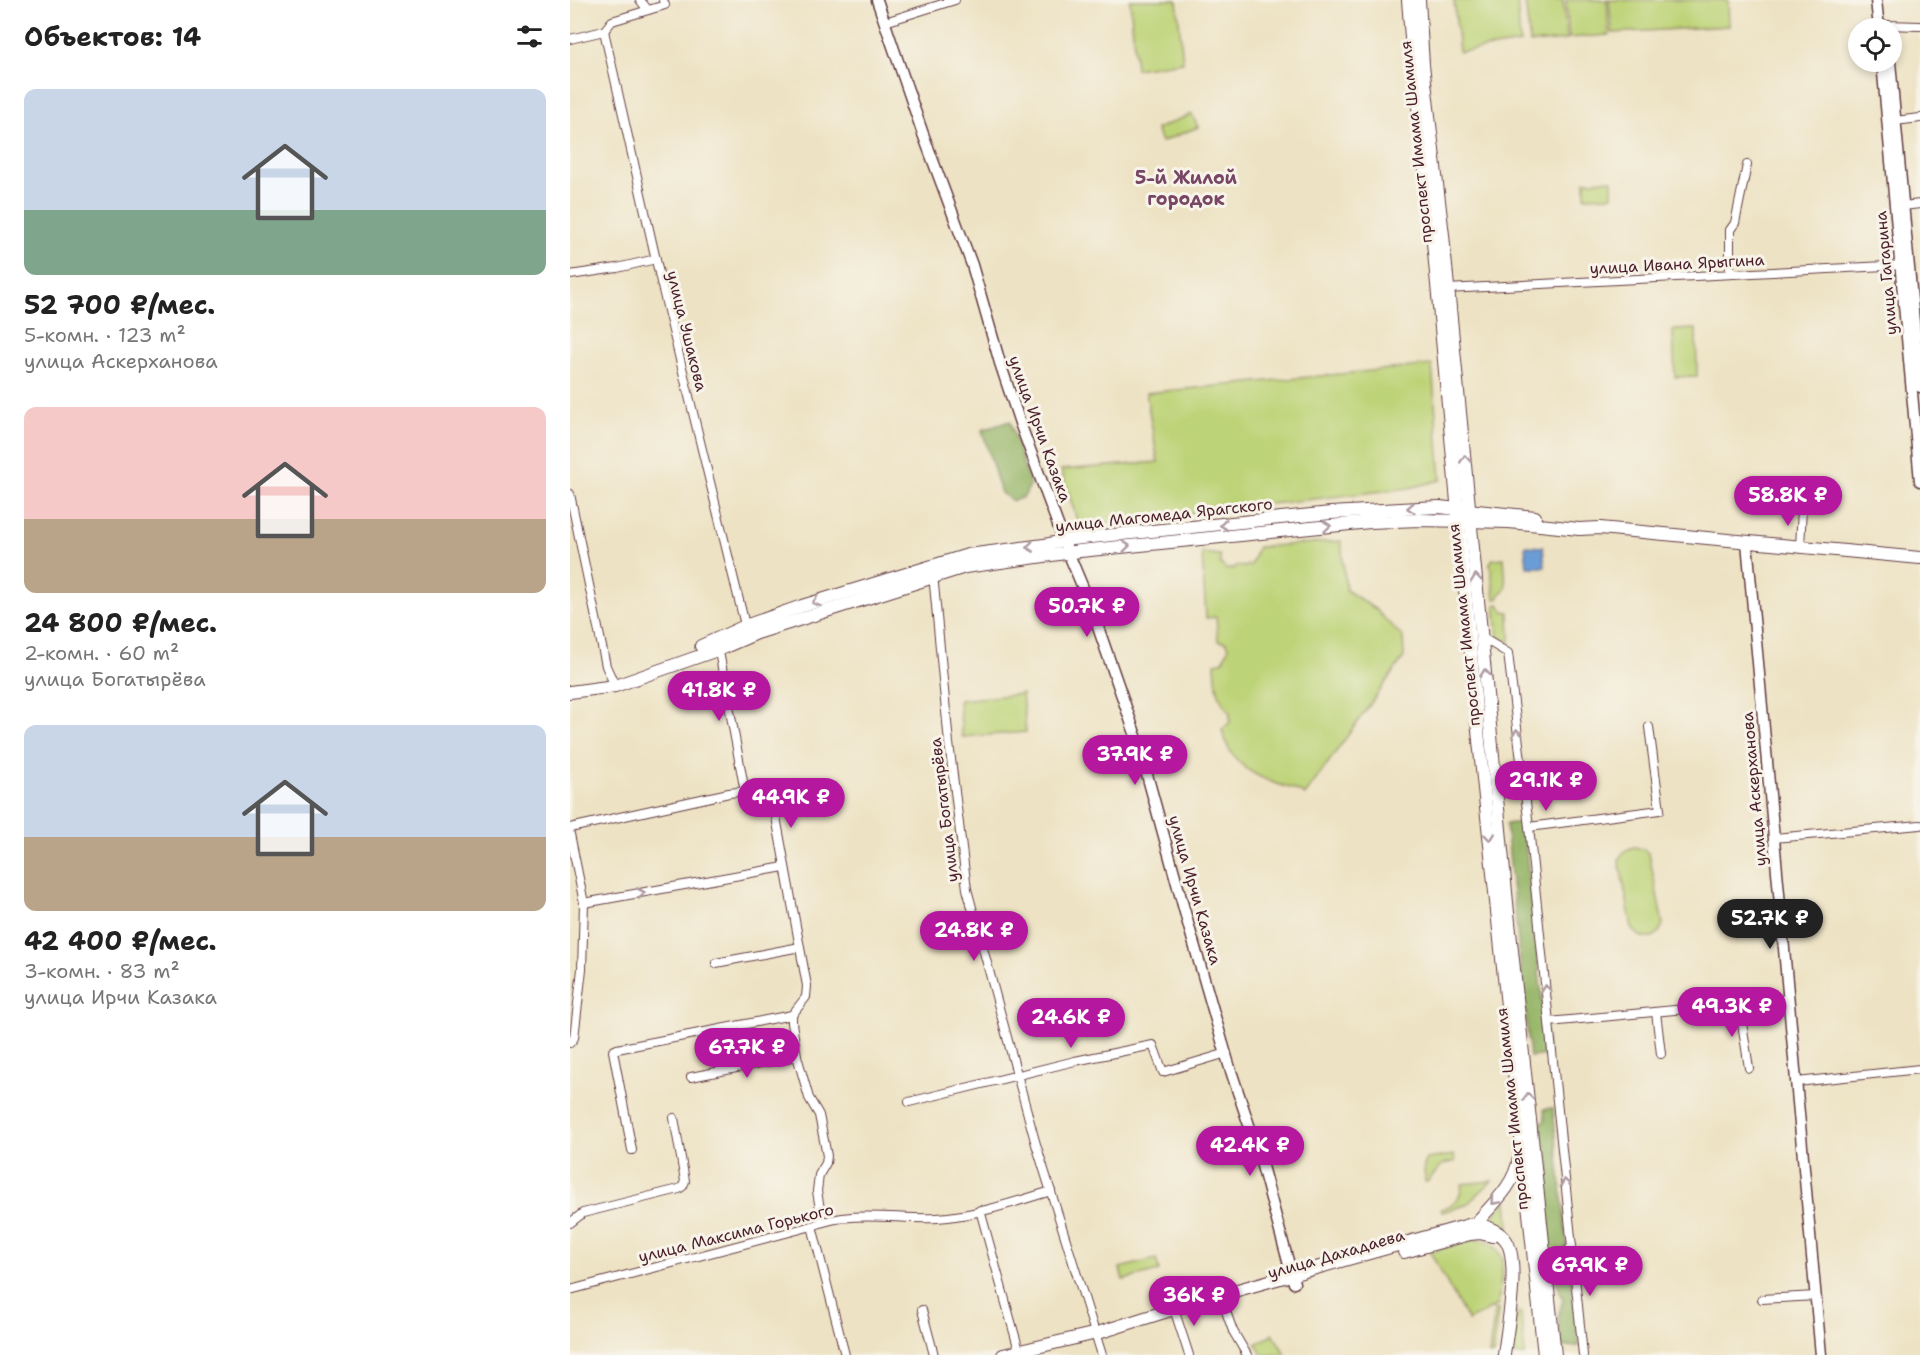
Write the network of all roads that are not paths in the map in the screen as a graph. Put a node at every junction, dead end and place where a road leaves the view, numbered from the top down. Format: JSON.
{"nodes":[{"id":1,"x":640,"y":0,"type":"edge"},
{"id":2,"x":663,"y":0,"type":"edge"},
{"id":3,"x":877,"y":0,"type":"edge"},
{"id":4,"x":955,"y":0,"type":"edge"},
{"id":5,"x":1408,"y":0,"type":"edge"},
{"id":6,"x":1419,"y":0,"type":"edge"},
{"id":7,"x":1876,"y":0,"type":"edge"},
{"id":8,"x":1884,"y":0,"type":"edge"},
{"id":9,"x":648,"y":10,"type":"junction"},
{"id":10,"x":1881,"y":18,"type":"edge"},
{"id":11,"x":1884,"y":18,"type":"edge"},
{"id":12,"x":885,"y":22,"type":"junction"},
{"id":13,"x":1902,"y":26,"type":"edge"},
{"id":14,"x":1920,"y":26,"type":"edge"},
{"id":15,"x":604,"y":31,"type":"junction"},
{"id":16,"x":570,"y":39,"type":"edge"},
{"id":17,"x":1418,"y":66,"type":"junction"},
{"id":18,"x":1883,"y":72,"type":"edge"},
{"id":19,"x":1891,"y":72,"type":"edge"},
{"id":20,"x":1920,"y":118,"type":"edge"},
{"id":21,"x":1895,"y":122,"type":"junction"},
{"id":22,"x":1747,"y":165,"type":"dead end"},
{"id":23,"x":1920,"y":204,"type":"edge"},
{"id":24,"x":1903,"y":206,"type":"junction"},
{"id":25,"x":656,"y":259,"type":"junction"},
{"id":26,"x":1904,"y":265,"type":"junction"},
{"id":27,"x":1730,"y":274,"type":"junction"},
{"id":28,"x":570,"y":275,"type":"edge"},
{"id":29,"x":1448,"y":290,"type":"junction"},
{"id":30,"x":1915,"y":293,"type":"edge"},
{"id":31,"x":1920,"y":383,"type":"edge"},
{"id":32,"x":1919,"y":468,"type":"edge"},
{"id":33,"x":1920,"y":481,"type":"edge"},
{"id":34,"x":570,"y":494,"type":"edge"},
{"id":35,"x":1802,"y":508,"type":"dead end"},
{"id":36,"x":1464,"y":516,"type":"junction"},
{"id":37,"x":1747,"y":542,"type":"junction"},
{"id":38,"x":1065,"y":546,"type":"junction"},
{"id":39,"x":1800,"y":547,"type":"junction"},
{"id":40,"x":1920,"y":558,"type":"edge"},
{"id":41,"x":933,"y":572,"type":"junction"},
{"id":42,"x":747,"y":631,"type":"junction"},
{"id":43,"x":1481,"y":637,"type":"junction"},
{"id":44,"x":718,"y":645,"type":"junction"},
{"id":45,"x":613,"y":682,"type":"junction"},
{"id":46,"x":570,"y":684,"type":"edge"},
{"id":47,"x":570,"y":692,"type":"edge"},
{"id":48,"x":1649,"y":727,"type":"dead end"},
{"id":49,"x":746,"y":792,"type":"junction"},
{"id":50,"x":1920,"y":825,"type":"edge"},
{"id":51,"x":1529,"y":827,"type":"junction"},
{"id":52,"x":570,"y":828,"type":"edge"},
{"id":53,"x":570,"y":834,"type":"edge"},
{"id":54,"x":1774,"y":838,"type":"junction"},
{"id":55,"x":784,"y":867,"type":"junction"},
{"id":56,"x":584,"y":903,"type":"junction"},
{"id":57,"x":800,"y":947,"type":"junction"},
{"id":58,"x":716,"y":963,"type":"dead end"},
{"id":59,"x":1789,"y":999,"type":"junction"},
{"id":60,"x":1739,"y":1004,"type":"junction"},
{"id":61,"x":1656,"y":1012,"type":"junction"},
{"id":62,"x":792,"y":1015,"type":"junction"},
{"id":63,"x":1549,"y":1022,"type":"junction"},
{"id":64,"x":570,"y":1043,"type":"edge"},
{"id":65,"x":1227,"y":1053,"type":"junction"},
{"id":66,"x":1661,"y":1054,"type":"dead end"},
{"id":67,"x":797,"y":1056,"type":"junction"},
{"id":68,"x":1749,"y":1068,"type":"dead end"},
{"id":69,"x":1920,"y":1069,"type":"edge"},
{"id":70,"x":691,"y":1077,"type":"dead end"},
{"id":71,"x":1018,"y":1077,"type":"junction"},
{"id":72,"x":1797,"y":1082,"type":"junction"},
{"id":73,"x":909,"y":1102,"type":"dead end"},
{"id":74,"x":674,"y":1118,"type":"dead end"},
{"id":75,"x":1520,"y":1137,"type":"junction"},
{"id":76,"x":632,"y":1150,"type":"dead end"},
{"id":77,"x":1051,"y":1191,"type":"junction"},
{"id":78,"x":980,"y":1210,"type":"junction"},
{"id":79,"x":822,"y":1222,"type":"junction"},
{"id":80,"x":570,"y":1223,"type":"edge"},
{"id":81,"x":1476,"y":1223,"type":"junction"},
{"id":82,"x":812,"y":1226,"type":"junction"},
{"id":83,"x":1572,"y":1244,"type":"junction"},
{"id":84,"x":1546,"y":1276,"type":"junction"},
{"id":85,"x":1293,"y":1280,"type":"junction"},
{"id":86,"x":570,"y":1290,"type":"edge"},
{"id":87,"x":1816,"y":1296,"type":"junction"},
{"id":88,"x":1222,"y":1298,"type":"junction"},
{"id":89,"x":1762,"y":1299,"type":"dead end"},
{"id":90,"x":922,"y":1310,"type":"dead end"},
{"id":91,"x":1176,"y":1312,"type":"junction"},
{"id":92,"x":1095,"y":1337,"type":"junction"},
{"id":93,"x":1020,"y":1353,"type":"edge"},
{"id":94,"x":845,"y":1355,"type":"edge"},
{"id":95,"x":934,"y":1355,"type":"edge"},
{"id":96,"x":1003,"y":1355,"type":"edge"},
{"id":97,"x":1034,"y":1355,"type":"edge"},
{"id":98,"x":1102,"y":1355,"type":"edge"},
{"id":99,"x":1189,"y":1355,"type":"edge"},
{"id":100,"x":1247,"y":1355,"type":"edge"},
{"id":101,"x":1498,"y":1355,"type":"edge"},
{"id":102,"x":1504,"y":1355,"type":"edge"},
{"id":103,"x":1544,"y":1355,"type":"edge"},
{"id":104,"x":1555,"y":1355,"type":"edge"},
{"id":105,"x":1583,"y":1355,"type":"edge"},
{"id":106,"x":1821,"y":1355,"type":"edge"}],
"edges":[{"from":1,"to":9,"type":"street"},
{"from":2,"to":9,"type":"street"},
{"from":3,"to":12,"type":"main road","name":"улица Ирчи Казака"},
{"from":4,"to":12,"type":"street"},
{"from":5,"to":17,"type":"main road","name":"проспект Имама Шамиля"},
{"from":6,"to":17,"type":"main road","name":"проспект Имама Шамиля"},
{"from":7,"to":10,"type":"main road"},
{"from":8,"to":11,"type":"main road"},
{"from":9,"to":15,"type":"street"},
{"from":12,"to":38,"type":"main road","name":"улица Ирчи Казака"},
{"from":13,"to":14,"type":"street"},
{"from":15,"to":16,"type":"street"},
{"from":15,"to":25,"type":"street","name":"улица Ушакова"},
{"from":17,"to":29,"type":"main road","name":"проспект Имама Шамиля"},
{"from":17,"to":36,"type":"main road","name":"проспект Имама Шамиля"},
{"from":18,"to":26,"type":"main road","name":"улица Гагарина"},
{"from":19,"to":21,"type":"main road","name":"улица Гагарина"},
{"from":20,"to":21,"type":"street"},
{"from":21,"to":24,"type":"main road","name":"улица Гагарина"},
{"from":22,"to":27,"type":"street"},
{"from":23,"to":24,"type":"street"},
{"from":24,"to":26,"type":"main road","name":"улица Гагарина"},
{"from":25,"to":28,"type":"street"},
{"from":25,"to":42,"type":"street","name":"улица Ушакова"},
{"from":26,"to":27,"type":"street","name":"улица Ивана Ярыгина"},
{"from":26,"to":30,"type":"main road","name":"улица Гагарина"},
{"from":26,"to":32,"type":"main road","name":"улица Гагарина"},
{"from":27,"to":29,"type":"street","name":"улица Ивана Ярыгина"},
{"from":36,"to":29,"type":"main road","name":"проспект Имама Шамиля","one_way":true},
{"from":30,"to":31,"type":"main road","name":"улица Гагарина"},
{"from":32,"to":33,"type":"main road","name":"улица Гагарина"},
{"from":34,"to":45,"type":"street"},
{"from":35,"to":39,"type":"street"},
{"from":36,"to":37,"type":"main road","name":"улица Магомеда Ярагского"},
{"from":36,"to":38,"type":"main road","name":"улица Магомеда Ярагского"},
{"from":43,"to":36,"type":"main road","name":"проспект Имама Шамиля","one_way":true},
{"from":36,"to":75,"type":"main road","name":"проспект Имама Шамиля","one_way":true},
{"from":37,"to":39,"type":"main road","name":"улица Магомеда Ярагского"},
{"from":37,"to":54,"type":"main road","name":"улица Аскерханова"},
{"from":38,"to":41,"type":"main road","name":"улица Магомеда Ярагского"},
{"from":38,"to":65,"type":"main road","name":"улица Ирчи Казака"},
{"from":39,"to":40,"type":"main road","name":"улица Магомеда Ярагского"},
{"from":41,"to":42,"type":"main road","name":"улица Магомеда Ярагского"},
{"from":41,"to":71,"type":"street","name":"улица Богатырёва"},
{"from":42,"to":44,"type":"main road","name":"улица Магомеда Ярагского"},
{"from":51,"to":43,"type":"street","one_way":true},
{"from":84,"to":43,"type":"main road","name":"проспект Имама Шамиля","one_way":true},
{"from":44,"to":45,"type":"main road","name":"улица Магомеда Ярагского"},
{"from":44,"to":49,"type":"street"},
{"from":45,"to":46,"type":"main road","name":"улица Магомеда Ярагского"},
{"from":45,"to":47,"type":"main road","name":"улица Магомеда Ярагского"},
{"from":48,"to":51,"type":"street"},
{"from":49,"to":52,"type":"street"},
{"from":49,"to":55,"type":"street"},
{"from":50,"to":54,"type":"street"},
{"from":63,"to":51,"type":"street","one_way":true},
{"from":53,"to":56,"type":"street"},
{"from":54,"to":59,"type":"main road","name":"улица Аскерханова"},
{"from":56,"to":55,"type":"street","one_way":true},
{"from":55,"to":57,"type":"street"},
{"from":56,"to":64,"type":"street"},
{"from":57,"to":58,"type":"street"},
{"from":57,"to":62,"type":"street"},
{"from":59,"to":60,"type":"street"},
{"from":59,"to":72,"type":"main road","name":"улица Аскерханова"},
{"from":60,"to":61,"type":"street"},
{"from":60,"to":68,"type":"street"},
{"from":61,"to":63,"type":"street"},
{"from":61,"to":66,"type":"street"},
{"from":62,"to":67,"type":"street"},
{"from":62,"to":76,"type":"street"},
{"from":83,"to":63,"type":"street","one_way":true},
{"from":65,"to":71,"type":"street"},
{"from":65,"to":85,"type":"main road","name":"улица Ирчи Казака"},
{"from":67,"to":70,"type":"street"},
{"from":67,"to":79,"type":"street"},
{"from":69,"to":72,"type":"street"},
{"from":71,"to":73,"type":"street"},
{"from":71,"to":77,"type":"street","name":"улица Богатырёва"},
{"from":72,"to":87,"type":"main road","name":"улица Аскерханова"},
{"from":74,"to":80,"type":"street"},
{"from":75,"to":81,"type":"main road","one_way":true},
{"from":75,"to":103,"type":"main road","name":"проспект Имама Шамиля"},
{"from":77,"to":78,"type":"street","name":"улица Максима Горького"},
{"from":77,"to":92,"type":"street","name":"улица Богатырёва"},
{"from":78,"to":79,"type":"street","name":"улица Максима Горького"},
{"from":78,"to":93,"type":"street"},
{"from":79,"to":82,"type":"street","name":"улица Максима Горького"},
{"from":81,"to":85,"type":"main road","name":"улица Дахадаева"},
{"from":81,"to":102,"type":"main road"},
{"from":82,"to":86,"type":"street","name":"улица Максима Горького"},
{"from":82,"to":94,"type":"street"},
{"from":83,"to":84,"type":"street"},
{"from":83,"to":105,"type":"street"},
{"from":84,"to":104,"type":"main road","name":"проспект Имама Шамиля"},
{"from":85,"to":88,"type":"main road","name":"улица Дахадаева"},
{"from":85,"to":101,"type":"main road","name":"улица Дахадаева"},
{"from":87,"to":89,"type":"street"},
{"from":87,"to":106,"type":"main road","name":"улица Аскерханова"},
{"from":88,"to":91,"type":"main road","name":"улица Дахадаева"},
{"from":88,"to":100,"type":"street"},
{"from":90,"to":95,"type":"street"},
{"from":91,"to":92,"type":"main road","name":"улица Дахадаева"},
{"from":91,"to":99,"type":"street"},
{"from":92,"to":93,"type":"main road","name":"улица Дахадаева"},
{"from":92,"to":97,"type":"main road","name":"улица Дахадаева"},
{"from":92,"to":98,"type":"street","name":"улица Богатырёва"},
{"from":93,"to":96,"type":"main road","name":"улица Дахадаева"}]}
